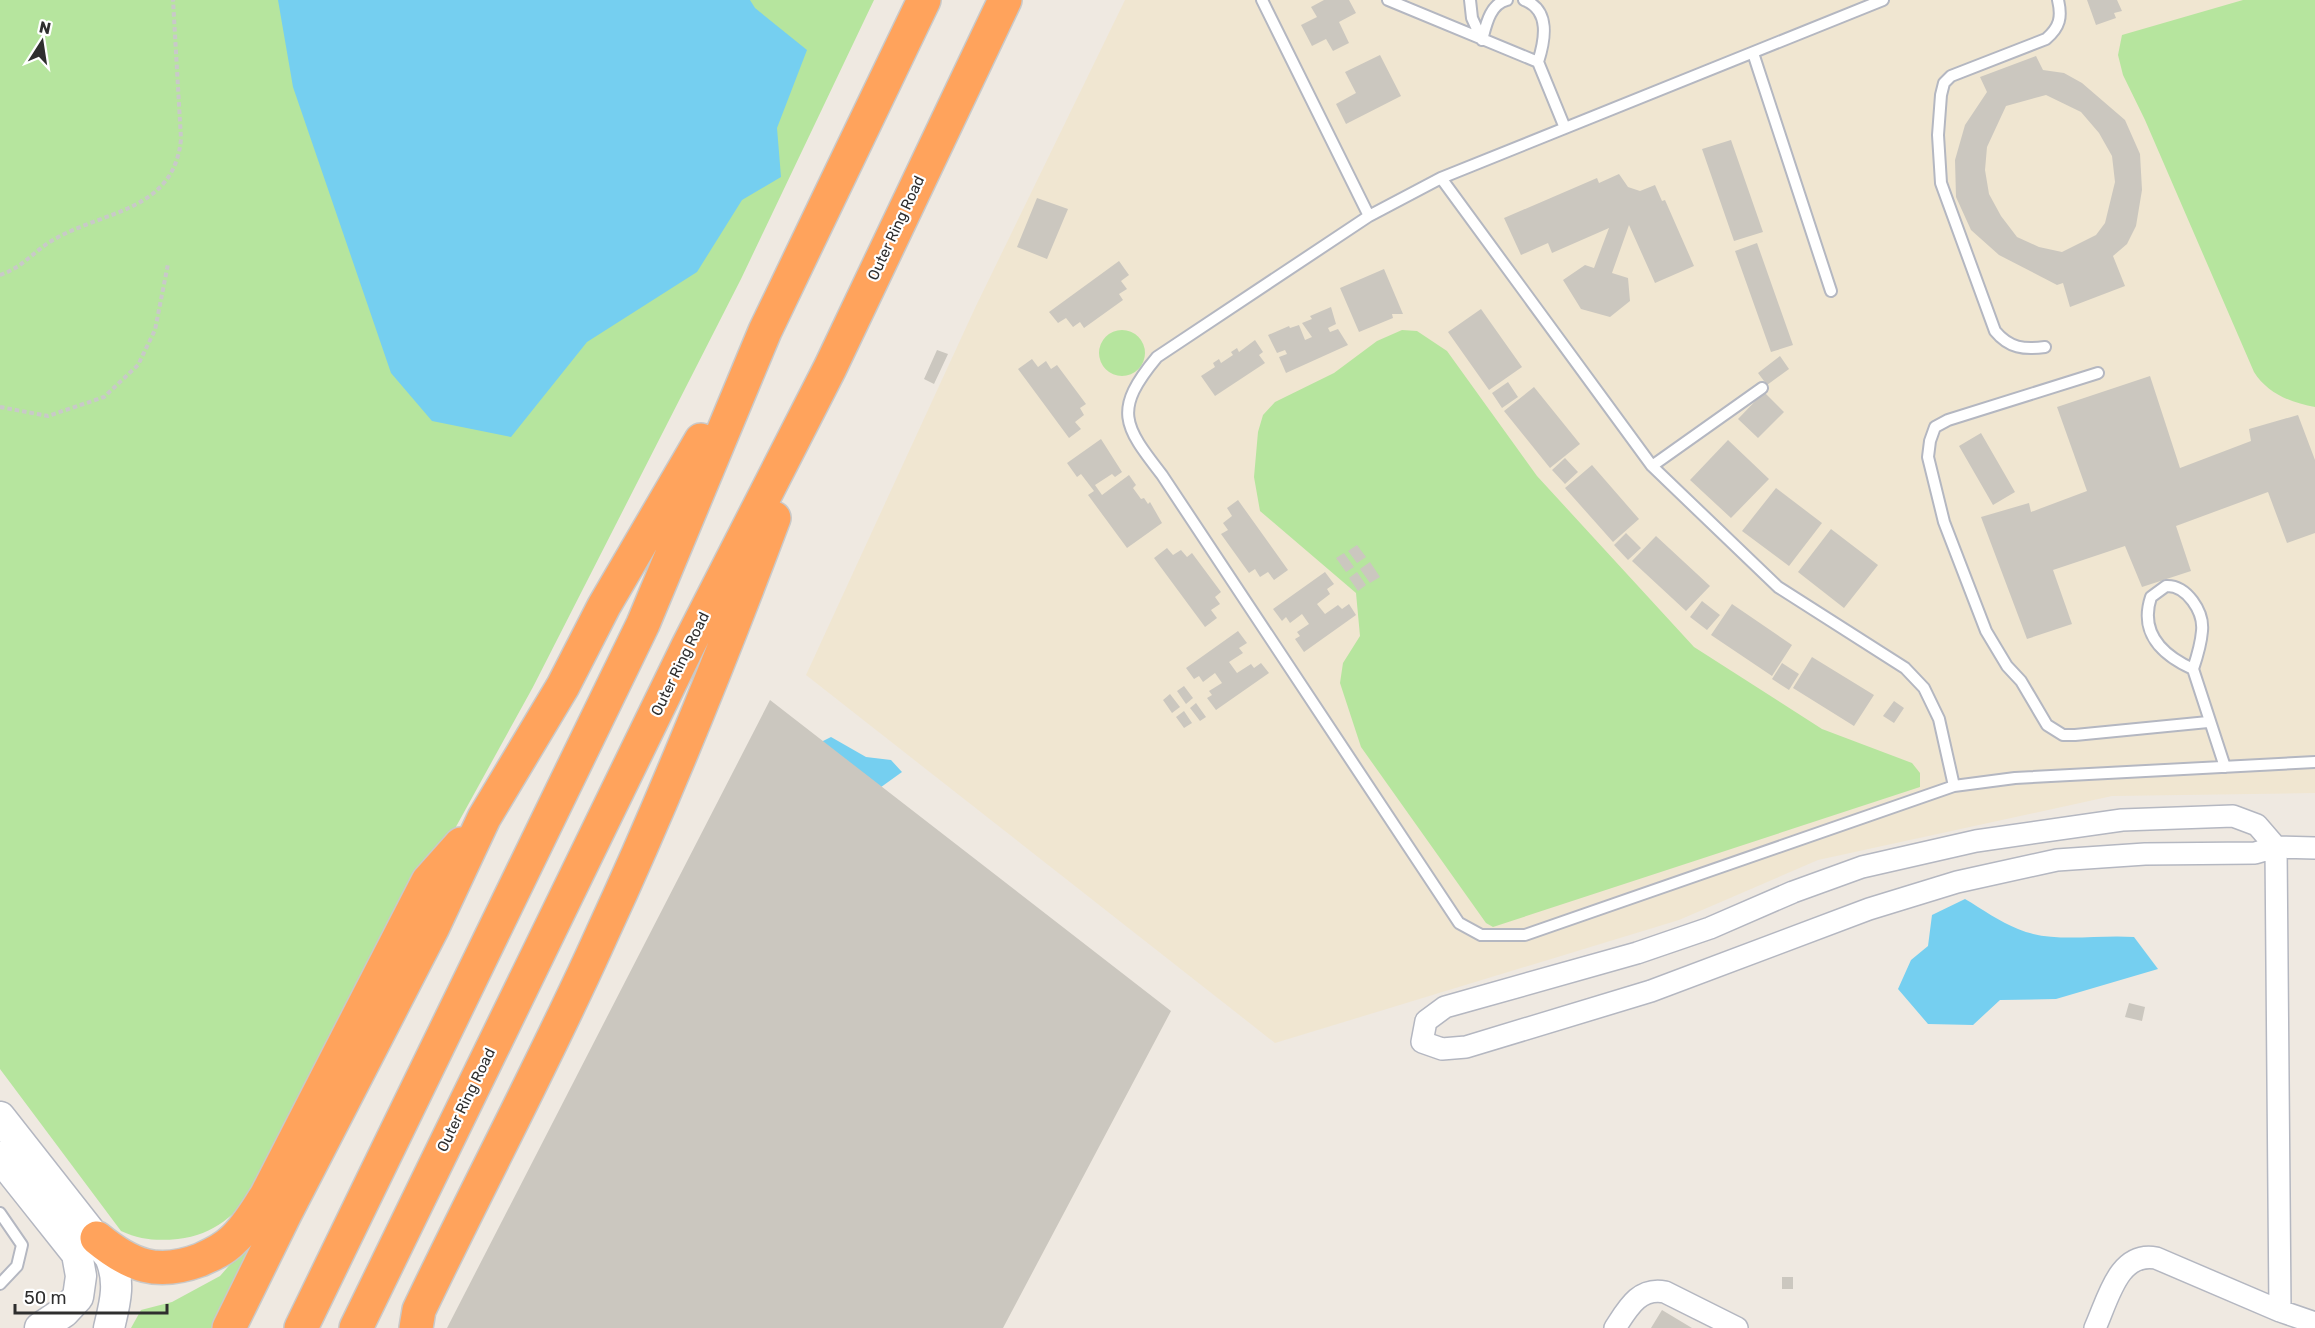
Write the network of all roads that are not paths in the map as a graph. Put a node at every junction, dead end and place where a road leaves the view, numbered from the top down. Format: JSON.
{"nodes":[{"id":1,"x":924,"y":0,"type":"edge"},
{"id":2,"x":1005,"y":0,"type":"edge"},
{"id":3,"x":1262,"y":0,"type":"edge"},
{"id":4,"x":1388,"y":0,"type":"edge"},
{"id":5,"x":1470,"y":0,"type":"edge"},
{"id":6,"x":1507,"y":0,"type":"edge"},
{"id":7,"x":1883,"y":0,"type":"edge"},
{"id":8,"x":2058,"y":0,"type":"edge"},
{"id":9,"x":1530,"y":1,"type":"edge"},
{"id":10,"x":1482,"y":40,"type":"junction"},
{"id":11,"x":1753,"y":53,"type":"junction"},
{"id":12,"x":1538,"y":62,"type":"junction"},
{"id":13,"x":1565,"y":128,"type":"junction"},
{"id":14,"x":1441,"y":178,"type":"junction"},
{"id":15,"x":1369,"y":216,"type":"junction"},
{"id":16,"x":1831,"y":291,"type":"dead end"},
{"id":17,"x":765,"y":331,"type":"junction"},
{"id":18,"x":2045,"y":347,"type":"dead end"},
{"id":19,"x":830,"y":368,"type":"junction"},
{"id":20,"x":2098,"y":373,"type":"dead end"},
{"id":21,"x":1762,"y":388,"type":"dead end"},
{"id":22,"x":1652,"y":466,"type":"junction"},
{"id":23,"x":2193,"y":669,"type":"junction"},
{"id":24,"x":2208,"y":722,"type":"junction"},
{"id":25,"x":2315,"y":762,"type":"edge"},
{"id":26,"x":2225,"y":767,"type":"junction"},
{"id":27,"x":1954,"y":786,"type":"junction"},
{"id":28,"x":484,"y":818,"type":"junction"},
{"id":29,"x":2276,"y":847,"type":"junction"},
{"id":30,"x":2315,"y":848,"type":"edge"},
{"id":31,"x":0,"y":1118,"type":"edge"},
{"id":32,"x":0,"y":1157,"type":"edge"},
{"id":33,"x":0,"y":1213,"type":"edge"},
{"id":34,"x":97,"y":1238,"type":"junction"},
{"id":35,"x":0,"y":1284,"type":"edge"},
{"id":36,"x":2280,"y":1311,"type":"junction"},
{"id":37,"x":2315,"y":1323,"type":"edge"},
{"id":38,"x":40,"y":1328,"type":"edge"},
{"id":39,"x":108,"y":1328,"type":"edge"},
{"id":40,"x":229,"y":1328,"type":"edge"},
{"id":41,"x":301,"y":1328,"type":"edge"},
{"id":42,"x":357,"y":1328,"type":"edge"},
{"id":43,"x":416,"y":1328,"type":"edge"},
{"id":44,"x":1615,"y":1328,"type":"edge"},
{"id":45,"x":1737,"y":1328,"type":"edge"},
{"id":46,"x":2095,"y":1328,"type":"edge"}],
"edges":[{"from":1,"to":17,"type":"highway"},
{"from":2,"to":19,"type":"highway","name":"Outer Ring Road"},
{"from":3,"to":15,"type":"lane"},
{"from":4,"to":10,"type":"lane"},
{"from":5,"to":10,"type":"lane"},
{"from":6,"to":10,"type":"lane"},
{"from":7,"to":11,"type":"lane"},
{"from":8,"to":18,"type":"lane"},
{"from":9,"to":12,"type":"lane"},
{"from":10,"to":12,"type":"lane"},
{"from":11,"to":13,"type":"lane"},
{"from":11,"to":16,"type":"lane"},
{"from":12,"to":13,"type":"lane"},
{"from":13,"to":14,"type":"lane"},
{"from":14,"to":15,"type":"lane"},
{"from":14,"to":22,"type":"lane"},
{"from":15,"to":27,"type":"lane"},
{"from":17,"to":28,"type":"highway"},
{"from":17,"to":41,"type":"highway"},
{"from":19,"to":42,"type":"highway","name":"Outer Ring Road"},
{"from":19,"to":43,"type":"highway"},
{"from":20,"to":24,"type":"lane"},
{"from":21,"to":22,"type":"lane"},
{"from":22,"to":27,"type":"lane"},
{"from":23,"to":23,"type":"lane"},
{"from":23,"to":24,"type":"lane"},
{"from":24,"to":26,"type":"lane"},
{"from":25,"to":26,"type":"lane"},
{"from":26,"to":27,"type":"lane"},
{"from":28,"to":34,"type":"highway"},
{"from":28,"to":40,"type":"highway"},
{"from":29,"to":29,"type":"street"},
{"from":29,"to":30,"type":"street"},
{"from":29,"to":36,"type":"street"},
{"from":31,"to":34,"type":"main road"},
{"from":32,"to":38,"type":"main road"},
{"from":33,"to":35,"type":"lane"},
{"from":34,"to":39,"type":"main road"},
{"from":36,"to":37,"type":"street"},
{"from":36,"to":46,"type":"street"},
{"from":44,"to":45,"type":"street"}]}
